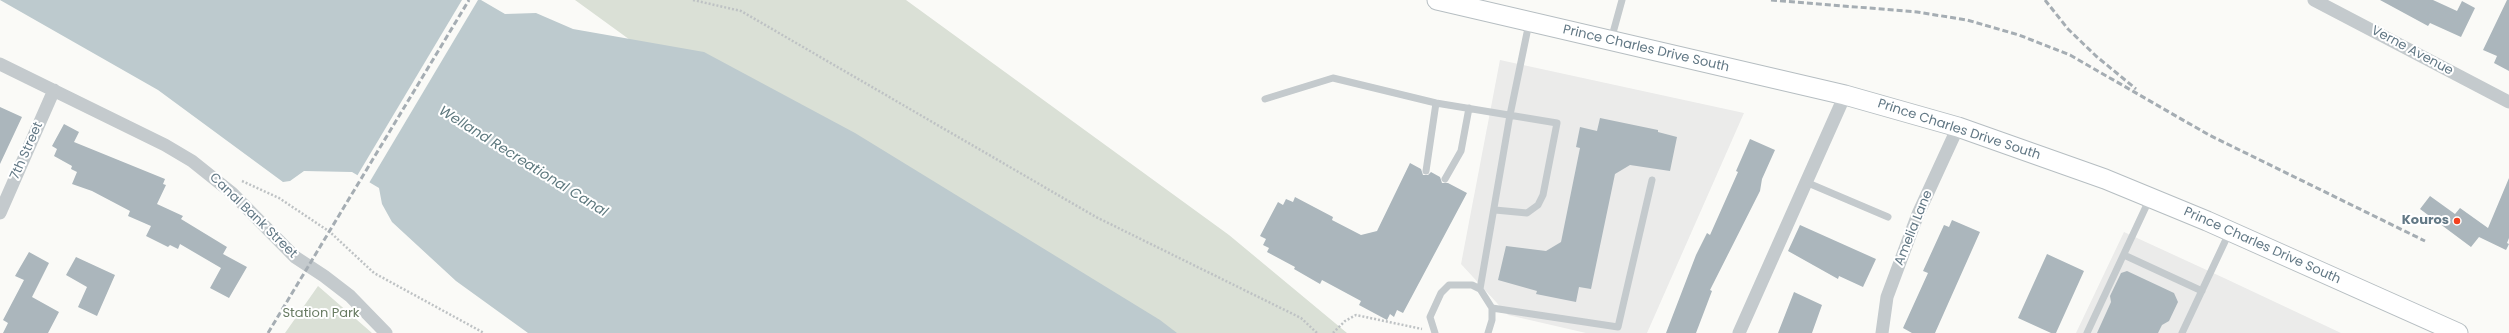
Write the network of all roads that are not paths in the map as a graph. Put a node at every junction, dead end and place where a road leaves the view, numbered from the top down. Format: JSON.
{"nodes":[{"id":1,"x":1437,"y":0,"type":"edge"},
{"id":2,"x":1622,"y":0,"type":"edge"},
{"id":3,"x":2314,"y":0,"type":"edge"},
{"id":4,"x":1530,"y":23,"type":"junction"},
{"id":5,"x":1610,"y":41,"type":"junction"},
{"id":6,"x":0,"y":64,"type":"edge"},
{"id":7,"x":54,"y":90,"type":"junction"},
{"id":8,"x":1846,"y":95,"type":"junction"},
{"id":9,"x":1265,"y":99,"type":"dead end"},
{"id":10,"x":2509,"y":102,"type":"edge"},
{"id":11,"x":1436,"y":103,"type":"junction"},
{"id":12,"x":1469,"y":108,"type":"junction"},
{"id":13,"x":1510,"y":115,"type":"junction"},
{"id":14,"x":1958,"y":127,"type":"junction"},
{"id":15,"x":1426,"y":171,"type":"dead end"},
{"id":16,"x":1445,"y":179,"type":"dead end"},
{"id":17,"x":1652,"y":180,"type":"dead end"},
{"id":18,"x":1808,"y":183,"type":"junction"},
{"id":19,"x":2150,"y":198,"type":"junction"},
{"id":20,"x":1495,"y":210,"type":"junction"},
{"id":21,"x":0,"y":213,"type":"edge"},
{"id":22,"x":1888,"y":217,"type":"dead end"},
{"id":23,"x":2230,"y":231,"type":"junction"},
{"id":24,"x":2124,"y":255,"type":"junction"},
{"id":25,"x":1480,"y":289,"type":"junction"},
{"id":26,"x":2202,"y":291,"type":"junction"},
{"id":27,"x":1492,"y":308,"type":"junction"},
{"id":28,"x":1434,"y":332,"type":"edge"},
{"id":29,"x":386,"y":333,"type":"edge"},
{"id":30,"x":1488,"y":333,"type":"edge"},
{"id":31,"x":1739,"y":333,"type":"edge"},
{"id":32,"x":1882,"y":333,"type":"edge"},
{"id":33,"x":2087,"y":333,"type":"edge"},
{"id":34,"x":2182,"y":333,"type":"edge"},
{"id":35,"x":2458,"y":333,"type":"edge"}],
"edges":[{"from":1,"to":4,"type":"main road","name":"Prince Charles Drive South"},
{"from":2,"to":5,"type":"lane"},
{"from":3,"to":10,"type":"street","name":"Verne Avenue"},
{"from":4,"to":5,"type":"main road","name":"Prince Charles Drive South"},
{"from":4,"to":13,"type":"lane"},
{"from":5,"to":8,"type":"main road","name":"Prince Charles Drive South"},
{"from":6,"to":7,"type":"street","name":"Canal Bank Street"},
{"from":7,"to":21,"type":"street","name":"7th Street"},
{"from":7,"to":29,"type":"street","name":"Canal Bank Street"},
{"from":8,"to":14,"type":"main road","name":"Prince Charles Drive South"},
{"from":8,"to":18,"type":"street"},
{"from":9,"to":11,"type":"lane"},
{"from":11,"to":12,"type":"lane"},
{"from":11,"to":15,"type":"lane"},
{"from":12,"to":13,"type":"lane"},
{"from":12,"to":16,"type":"lane"},
{"from":13,"to":20,"type":"lane"},
{"from":13,"to":20,"type":"lane"},
{"from":14,"to":19,"type":"main road","name":"Prince Charles Drive South"},
{"from":14,"to":32,"type":"street","name":"Amelia Lane"},
{"from":17,"to":27,"type":"lane"},
{"from":18,"to":22,"type":"lane"},
{"from":18,"to":31,"type":"street"},
{"from":19,"to":23,"type":"main road","name":"Prince Charles Drive South"},
{"from":19,"to":24,"type":"lane"},
{"from":20,"to":25,"type":"lane"},
{"from":23,"to":26,"type":"lane"},
{"from":23,"to":35,"type":"main road","name":"Prince Charles Drive South"},
{"from":24,"to":26,"type":"lane"},
{"from":24,"to":33,"type":"lane"},
{"from":25,"to":27,"type":"lane"},
{"from":25,"to":28,"type":"lane"},
{"from":26,"to":34,"type":"lane"},
{"from":27,"to":30,"type":"lane"}]}
